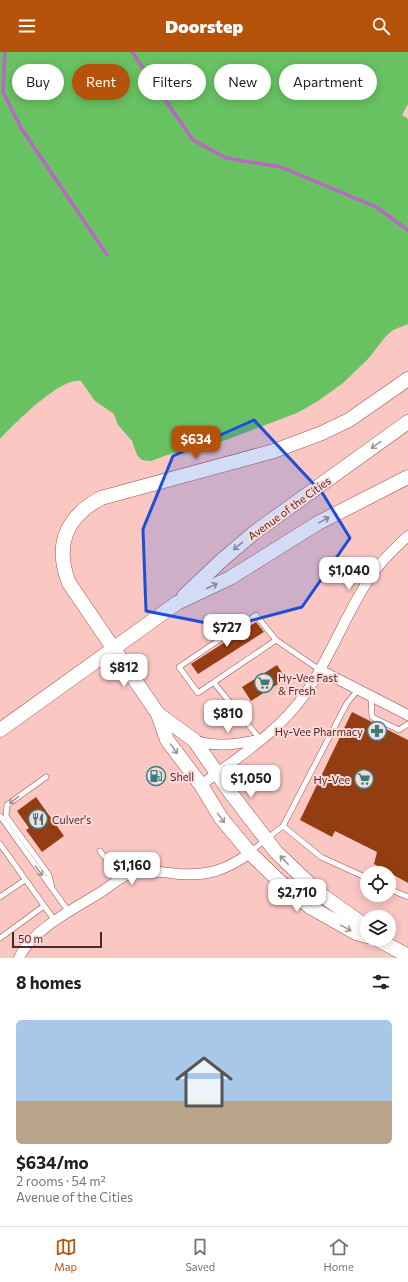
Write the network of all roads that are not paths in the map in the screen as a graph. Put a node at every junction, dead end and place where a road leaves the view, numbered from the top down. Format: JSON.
{"nodes":[{"id":1,"x":408,"y":379,"type":"edge"},
{"id":2,"x":408,"y":422,"type":"edge"},
{"id":3,"x":408,"y":477,"type":"edge"},
{"id":4,"x":408,"y":536,"type":"edge"},
{"id":5,"x":177,"y":603,"type":"junction"},
{"id":6,"x":276,"y":640,"type":"junction"},
{"id":7,"x":114,"y":648,"type":"junction"},
{"id":8,"x":320,"y":670,"type":"junction"},
{"id":9,"x":214,"y":683,"type":"junction"},
{"id":10,"x":359,"y":689,"type":"junction"},
{"id":11,"x":371,"y":695,"type":"junction"},
{"id":12,"x":158,"y":714,"type":"junction"},
{"id":13,"x":408,"y":715,"type":"edge"},
{"id":14,"x":12,"y":721,"type":"dead end"},
{"id":15,"x":408,"y":724,"type":"edge"},
{"id":16,"x":194,"y":740,"type":"junction"},
{"id":17,"x":260,"y":740,"type":"junction"},
{"id":18,"x":217,"y":773,"type":"junction"},
{"id":19,"x":46,"y":777,"type":"dead end"},
{"id":20,"x":201,"y":785,"type":"junction"},
{"id":21,"x":0,"y":816,"type":"edge"},
{"id":22,"x":283,"y":826,"type":"junction"},
{"id":23,"x":266,"y":840,"type":"junction"},
{"id":24,"x":0,"y":844,"type":"edge"},
{"id":25,"x":100,"y":850,"type":"dead end"},
{"id":26,"x":250,"y":853,"type":"junction"},
{"id":27,"x":360,"y":875,"type":"edge"},
{"id":28,"x":121,"y":879,"type":"junction"},
{"id":29,"x":25,"y":880,"type":"junction"},
{"id":30,"x":52,"y":888,"type":"junction"},
{"id":31,"x":396,"y":892,"type":"edge"},
{"id":32,"x":408,"y":897,"type":"edge"},
{"id":33,"x":0,"y":898,"type":"edge"},
{"id":34,"x":44,"y":906,"type":"junction"},
{"id":35,"x":69,"y":912,"type":"junction"},
{"id":36,"x":55,"y":921,"type":"junction"},
{"id":37,"x":360,"y":922,"type":"edge"},
{"id":38,"x":360,"y":934,"type":"edge"},
{"id":39,"x":0,"y":938,"type":"edge"},
{"id":40,"x":390,"y":946,"type":"edge"},
{"id":41,"x":408,"y":956,"type":"edge"},
{"id":42,"x":19,"y":958,"type":"edge"}],
"edges":[{"from":1,"to":7,"type":"street"},
{"from":2,"to":5,"type":"street","name":"Avenue of the Cities","one_way":true},
{"from":5,"to":3,"type":"street","name":"Avenue of the Cities","one_way":true},
{"from":4,"to":8,"type":"street"},
{"from":5,"to":7,"type":"street","name":"Avenue of the Cities"},
{"from":6,"to":8,"type":"lane"},
{"from":6,"to":9,"type":"lane"},
{"from":6,"to":9,"type":"lane"},
{"from":7,"to":12,"type":"street"},
{"from":7,"to":14,"type":"street","name":"Avenue of the Cities"},
{"from":8,"to":10,"type":"street"},
{"from":8,"to":17,"type":"street"},
{"from":9,"to":17,"type":"lane"},
{"from":10,"to":11,"type":"street"},
{"from":10,"to":22,"type":"lane"},
{"from":11,"to":13,"type":"street"},
{"from":11,"to":15,"type":"lane"},
{"from":12,"to":16,"type":"street"},
{"from":12,"to":20,"type":"street","one_way":true},
{"from":16,"to":17,"type":"street"},
{"from":16,"to":18,"type":"street"},
{"from":17,"to":18,"type":"street"},
{"from":18,"to":20,"type":"street"},
{"from":18,"to":23,"type":"street"},
{"from":19,"to":30,"type":"lane","one_way":true},
{"from":20,"to":26,"type":"street","one_way":true},
{"from":21,"to":30,"type":"lane","one_way":true},
{"from":22,"to":23,"type":"lane"},
{"from":22,"to":27,"type":"lane"},
{"from":23,"to":26,"type":"lane"},
{"from":37,"to":23,"type":"street","one_way":true},
{"from":24,"to":29,"type":"lane"},
{"from":25,"to":28,"type":"lane"},
{"from":26,"to":28,"type":"street"},
{"from":26,"to":38,"type":"street","one_way":true},
{"from":28,"to":35,"type":"street"},
{"from":29,"to":33,"type":"lane"},
{"from":29,"to":34,"type":"lane"},
{"from":30,"to":35,"type":"lane"},
{"from":31,"to":32,"type":"lane"},
{"from":34,"to":36,"type":"lane"},
{"from":34,"to":39,"type":"lane"},
{"from":35,"to":36,"type":"street"},
{"from":36,"to":42,"type":"street"},
{"from":40,"to":41,"type":"street"}]}
